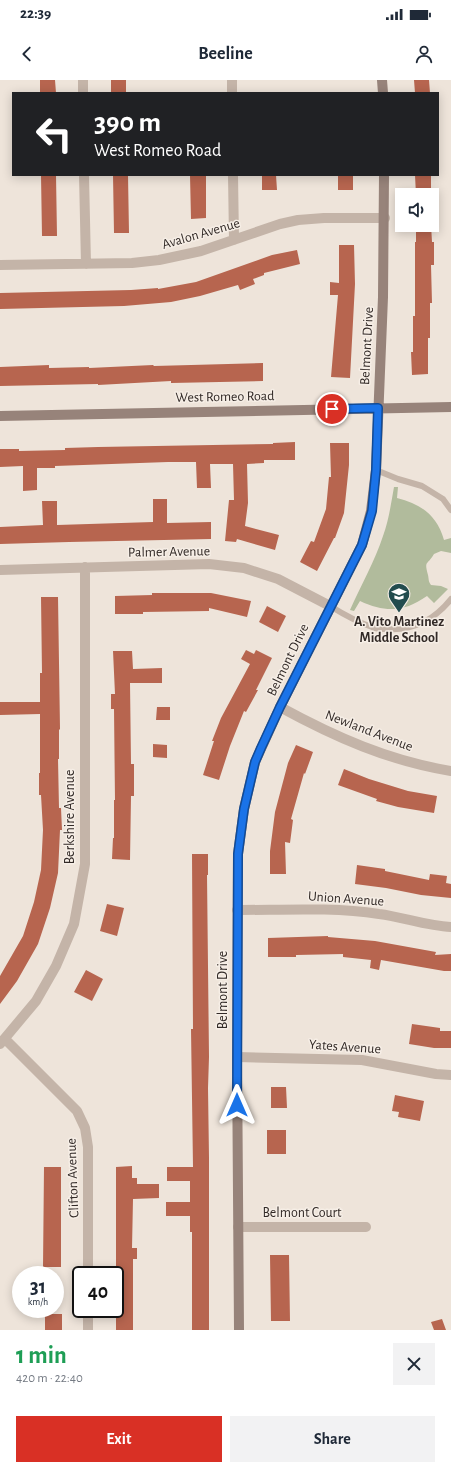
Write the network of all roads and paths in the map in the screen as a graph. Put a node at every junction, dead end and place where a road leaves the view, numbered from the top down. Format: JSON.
{"nodes":[{"id":1,"x":83,"y":80,"type":"edge"},
{"id":2,"x":232,"y":80,"type":"edge"},
{"id":3,"x":382,"y":80,"type":"edge"},
{"id":4,"x":83,"y":92,"type":"edge"},
{"id":5,"x":232,"y":92,"type":"edge"},
{"id":6,"x":383,"y":92,"type":"edge"},
{"id":7,"x":84,"y":176,"type":"edge"},
{"id":8,"x":233,"y":176,"type":"edge"},
{"id":9,"x":384,"y":176,"type":"edge"},
{"id":10,"x":385,"y":218,"type":"junction"},
{"id":11,"x":234,"y":240,"type":"junction"},
{"id":12,"x":86,"y":264,"type":"junction"},
{"id":13,"x":0,"y":265,"type":"edge"},
{"id":14,"x":451,"y":407,"type":"edge"},
{"id":15,"x":378,"y":408,"type":"junction"},
{"id":16,"x":0,"y":416,"type":"edge"},
{"id":17,"x":376,"y":470,"type":"junction"},
{"id":18,"x":451,"y":510,"type":"edge"},
{"id":19,"x":85,"y":567,"type":"junction"},
{"id":20,"x":0,"y":570,"type":"edge"},
{"id":21,"x":451,"y":599,"type":"edge"},
{"id":22,"x":330,"y":606,"type":"junction"},
{"id":23,"x":280,"y":707,"type":"junction"},
{"id":24,"x":451,"y":771,"type":"edge"},
{"id":25,"x":237,"y":910,"type":"junction"},
{"id":26,"x":451,"y":927,"type":"edge"},
{"id":27,"x":3,"y":1042,"type":"edge"},
{"id":28,"x":237,"y":1057,"type":"junction"},
{"id":29,"x":451,"y":1075,"type":"edge"},
{"id":30,"x":238,"y":1227,"type":"junction"},
{"id":31,"x":366,"y":1227,"type":"dead end"},
{"id":32,"x":88,"y":1266,"type":"edge"},
{"id":33,"x":88,"y":1318,"type":"edge"},
{"id":34,"x":88,"y":1330,"type":"edge"},
{"id":35,"x":239,"y":1330,"type":"edge"}],
"edges":[{"from":1,"to":4,"type":"street"},
{"from":2,"to":5,"type":"street"},
{"from":3,"to":6,"type":"street"},
{"from":7,"to":12,"type":"street"},
{"from":8,"to":11,"type":"street"},
{"from":9,"to":10,"type":"street","name":"Belmont Drive"},
{"from":10,"to":11,"type":"street","name":"Avalon Avenue"},
{"from":10,"to":15,"type":"street","name":"Belmont Drive"},
{"from":11,"to":12,"type":"street","name":"Avalon Avenue"},
{"from":12,"to":13,"type":"street","name":"Avalon Avenue"},
{"from":14,"to":15,"type":"street","name":"West Romeo Road"},
{"from":15,"to":16,"type":"street","name":"West Romeo Road"},
{"from":15,"to":17,"type":"street","name":"Belmont Drive"},
{"from":17,"to":18,"type":"lane"},
{"from":17,"to":22,"type":"street","name":"Belmont Drive"},
{"from":19,"to":20,"type":"street","name":"Palmer Avenue"},
{"from":19,"to":22,"type":"street","name":"Palmer Avenue"},
{"from":19,"to":27,"type":"street","name":"Berkshire Avenue"},
{"from":21,"to":22,"type":"lane"},
{"from":22,"to":23,"type":"street","name":"Belmont Drive"},
{"from":23,"to":24,"type":"street","name":"Newland Avenue"},
{"from":23,"to":25,"type":"street","name":"Belmont Drive"},
{"from":25,"to":26,"type":"street","name":"Union Avenue"},
{"from":25,"to":28,"type":"street","name":"Belmont Drive"},
{"from":27,"to":32,"type":"street","name":"Clifton Avenue"},
{"from":28,"to":29,"type":"street","name":"Yates Avenue"},
{"from":28,"to":30,"type":"street","name":"Belmont Drive"},
{"from":30,"to":31,"type":"street","name":"Belmont Court"},
{"from":30,"to":35,"type":"street","name":"Belmont Drive"},
{"from":33,"to":34,"type":"street"}]}
